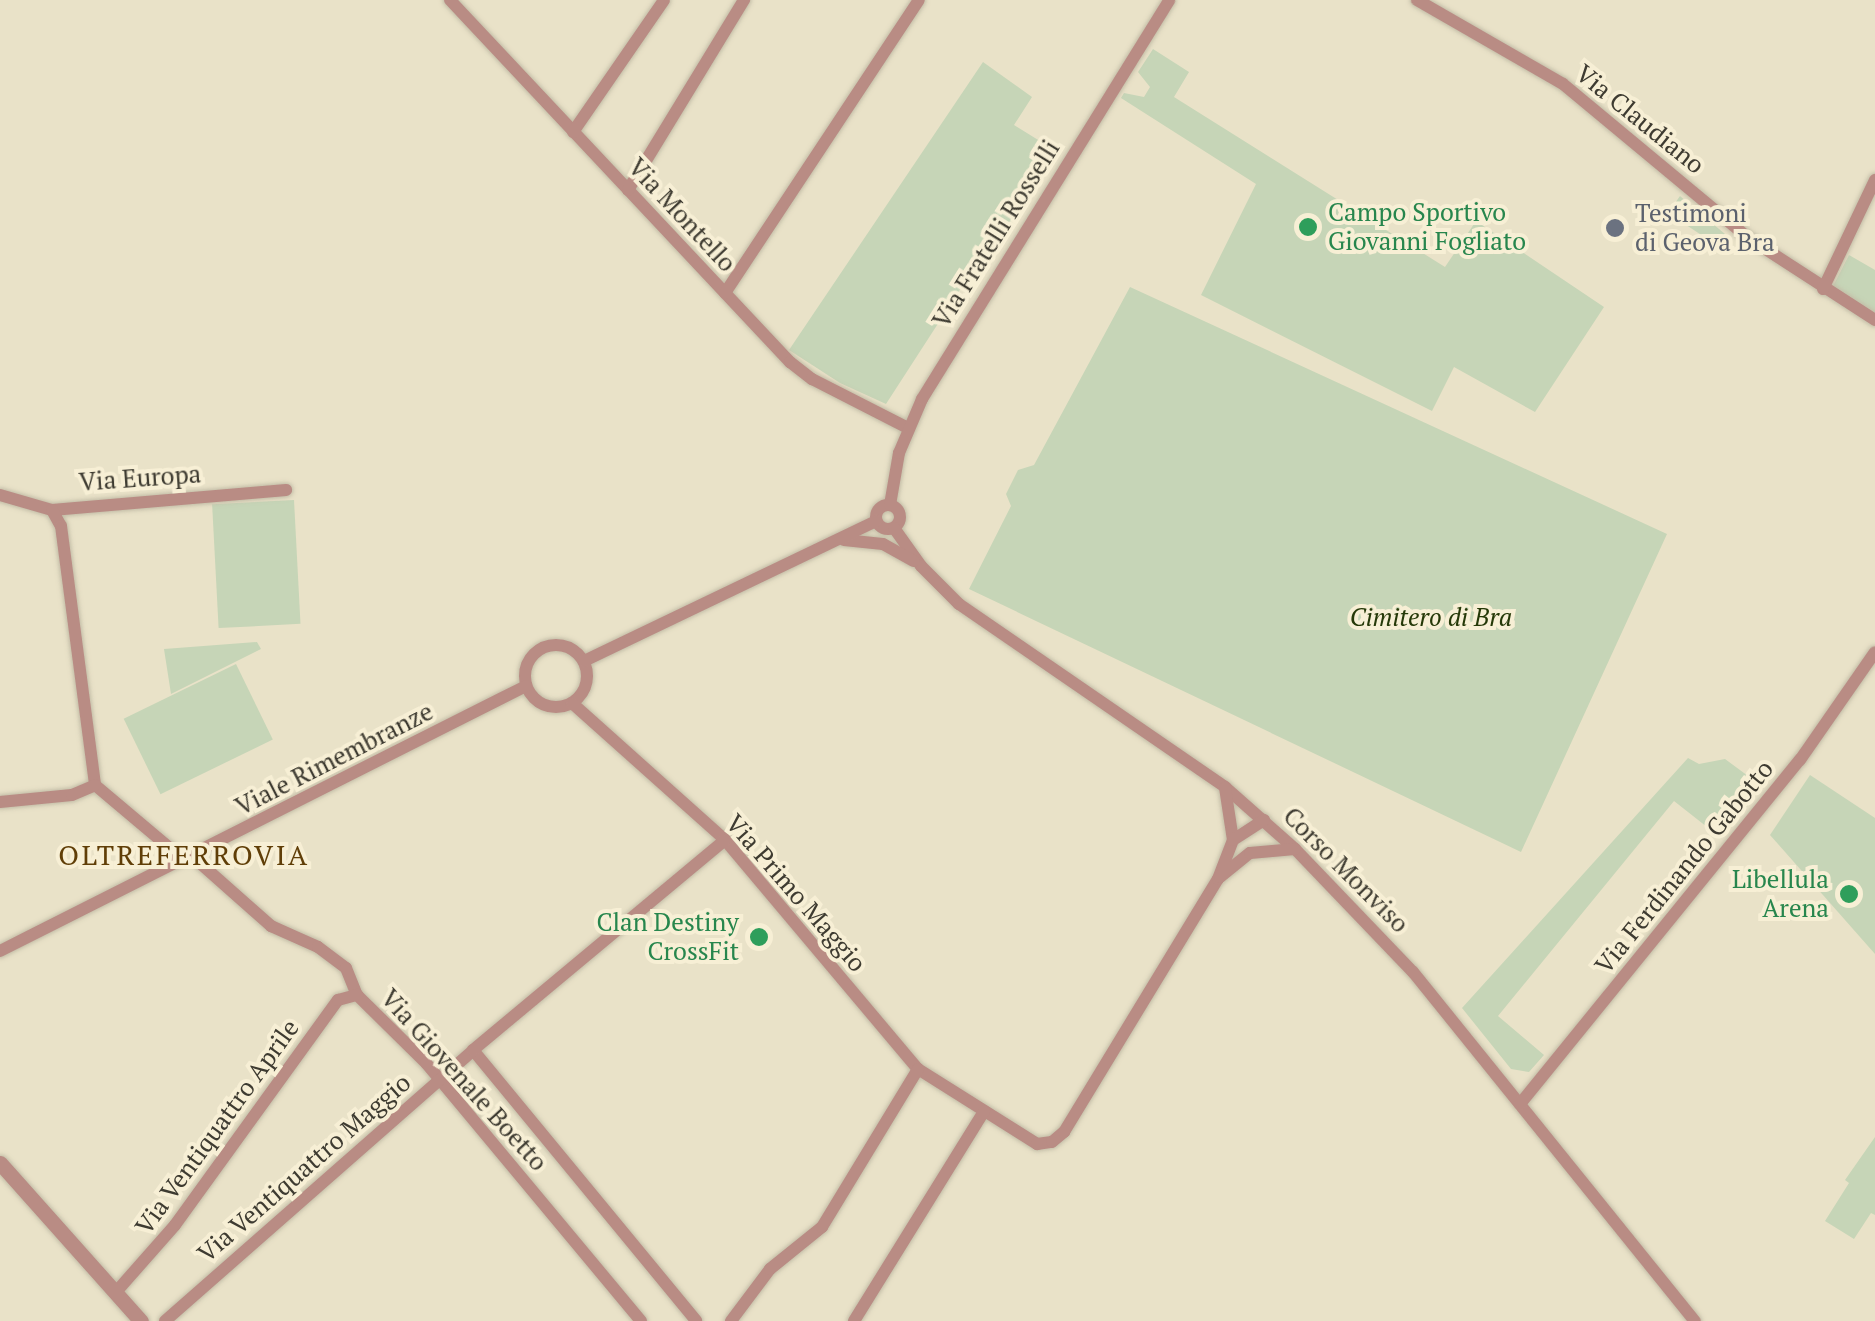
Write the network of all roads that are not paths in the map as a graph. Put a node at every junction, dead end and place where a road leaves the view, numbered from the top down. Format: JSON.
{"nodes":[{"id":1,"x":450,"y":0,"type":"edge"},
{"id":2,"x":664,"y":0,"type":"edge"},
{"id":3,"x":744,"y":0,"type":"edge"},
{"id":4,"x":918,"y":0,"type":"edge"},
{"id":5,"x":1169,"y":0,"type":"edge"},
{"id":6,"x":1416,"y":0,"type":"edge"},
{"id":7,"x":574,"y":132,"type":"junction"},
{"id":8,"x":1875,"y":180,"type":"edge"},
{"id":9,"x":628,"y":190,"type":"junction"},
{"id":10,"x":1824,"y":288,"type":"junction"},
{"id":11,"x":725,"y":293,"type":"junction"},
{"id":12,"x":1875,"y":320,"type":"edge"},
{"id":13,"x":908,"y":428,"type":"junction"},
{"id":14,"x":286,"y":490,"type":"dead end"},
{"id":15,"x":0,"y":495,"type":"edge"},
{"id":16,"x":890,"y":505,"type":"junction"},
{"id":17,"x":52,"y":510,"type":"junction"},
{"id":18,"x":876,"y":522,"type":"junction"},
{"id":19,"x":894,"y":528,"type":"junction"},
{"id":20,"x":836,"y":540,"type":"junction"},
{"id":21,"x":920,"y":566,"type":"junction"},
{"id":22,"x":1875,"y":652,"type":"edge"},
{"id":23,"x":584,"y":661,"type":"junction"},
{"id":24,"x":526,"y":686,"type":"junction"},
{"id":25,"x":572,"y":703,"type":"junction"},
{"id":26,"x":95,"y":785,"type":"junction"},
{"id":27,"x":1225,"y":788,"type":"junction"},
{"id":28,"x":0,"y":802,"type":"edge"},
{"id":29,"x":1264,"y":820,"type":"junction"},
{"id":30,"x":725,"y":840,"type":"junction"},
{"id":31,"x":1233,"y":840,"type":"junction"},
{"id":32,"x":1295,"y":849,"type":"junction"},
{"id":33,"x":1250,"y":853,"type":"junction"},
{"id":34,"x":188,"y":858,"type":"junction"},
{"id":35,"x":1218,"y":879,"type":"junction"},
{"id":36,"x":0,"y":951,"type":"edge"},
{"id":37,"x":357,"y":995,"type":"junction"},
{"id":38,"x":473,"y":1050,"type":"junction"},
{"id":39,"x":918,"y":1069,"type":"junction"},
{"id":40,"x":438,"y":1080,"type":"junction"},
{"id":41,"x":1520,"y":1104,"type":"junction"},
{"id":42,"x":984,"y":1111,"type":"junction"},
{"id":43,"x":0,"y":1162,"type":"edge"},
{"id":44,"x":116,"y":1292,"type":"junction"},
{"id":45,"x":141,"y":1321,"type":"edge"},
{"id":46,"x":165,"y":1321,"type":"edge"},
{"id":47,"x":641,"y":1321,"type":"edge"},
{"id":48,"x":696,"y":1321,"type":"edge"},
{"id":49,"x":730,"y":1321,"type":"edge"},
{"id":50,"x":854,"y":1321,"type":"edge"},
{"id":51,"x":1695,"y":1321,"type":"edge"}],
"edges":[{"from":1,"to":7,"type":"street","name":"Via Montello"},
{"from":2,"to":7,"type":"street"},
{"from":3,"to":9,"type":"street"},
{"from":4,"to":11,"type":"street"},
{"from":5,"to":13,"type":"street","name":"Via Fratelli Rosselli"},
{"from":6,"to":10,"type":"street","name":"Via Claudiano"},
{"from":7,"to":9,"type":"street","name":"Via Montello"},
{"from":8,"to":10,"type":"street"},
{"from":9,"to":11,"type":"street","name":"Via Montello"},
{"from":10,"to":12,"type":"street"},
{"from":11,"to":13,"type":"street","name":"Via Montello"},
{"from":13,"to":16,"type":"street","name":"Via Fratelli Rosselli"},
{"from":14,"to":17,"type":"street","name":"Via Europa"},
{"from":15,"to":17,"type":"street","name":"Via Europa"},
{"from":16,"to":18,"type":"street"},
{"from":16,"to":19,"type":"street"},
{"from":17,"to":26,"type":"street"},
{"from":18,"to":19,"type":"street"},
{"from":18,"to":20,"type":"street"},
{"from":19,"to":21,"type":"street","name":"Corso Monviso"},
{"from":20,"to":21,"type":"street"},
{"from":20,"to":23,"type":"street"},
{"from":21,"to":27,"type":"street","name":"Corso Monviso"},
{"from":22,"to":41,"type":"street","name":"Via Ferdinando Gabotto"},
{"from":23,"to":24,"type":"street"},
{"from":23,"to":25,"type":"street"},
{"from":24,"to":25,"type":"street"},
{"from":24,"to":34,"type":"street","name":"Viale Rimembranze"},
{"from":25,"to":30,"type":"street","name":"Via Primo Maggio"},
{"from":26,"to":28,"type":"street"},
{"from":26,"to":34,"type":"street","name":"Via Giovenale Boetto"},
{"from":27,"to":29,"type":"street","name":"Corso Monviso"},
{"from":27,"to":31,"type":"street","name":"Via Primo Maggio"},
{"from":29,"to":31,"type":"street"},
{"from":29,"to":32,"type":"street","name":"Corso Monviso"},
{"from":29,"to":33,"type":"street","name":"Via Primo Maggio"},
{"from":30,"to":38,"type":"street","name":"Via Ventiquattro Maggio"},
{"from":30,"to":39,"type":"street","name":"Via Primo Maggio"},
{"from":31,"to":35,"type":"street","name":"Via Primo Maggio"},
{"from":32,"to":33,"type":"street"},
{"from":32,"to":41,"type":"street","name":"Corso Monviso"},
{"from":33,"to":35,"type":"street","name":"Via Primo Maggio"},
{"from":34,"to":36,"type":"street","name":"Viale Rimembranze"},
{"from":34,"to":37,"type":"street","name":"Via Giovenale Boetto"},
{"from":35,"to":42,"type":"street","name":"Via Primo Maggio"},
{"from":37,"to":40,"type":"street","name":"Via Giovenale Boetto"},
{"from":37,"to":44,"type":"street","name":"Via Ventiquattro Aprile"},
{"from":38,"to":40,"type":"street","name":"Via Ventiquattro Maggio"},
{"from":38,"to":48,"type":"street"},
{"from":39,"to":42,"type":"street","name":"Via Primo Maggio"},
{"from":39,"to":49,"type":"street"},
{"from":40,"to":46,"type":"street","name":"Via Ventiquattro Maggio"},
{"from":40,"to":47,"type":"street","name":"Via Giovenale Boetto"},
{"from":41,"to":51,"type":"street","name":"Corso Monviso"},
{"from":42,"to":50,"type":"street"},
{"from":43,"to":44,"type":"street"},
{"from":44,"to":45,"type":"street"}]}
